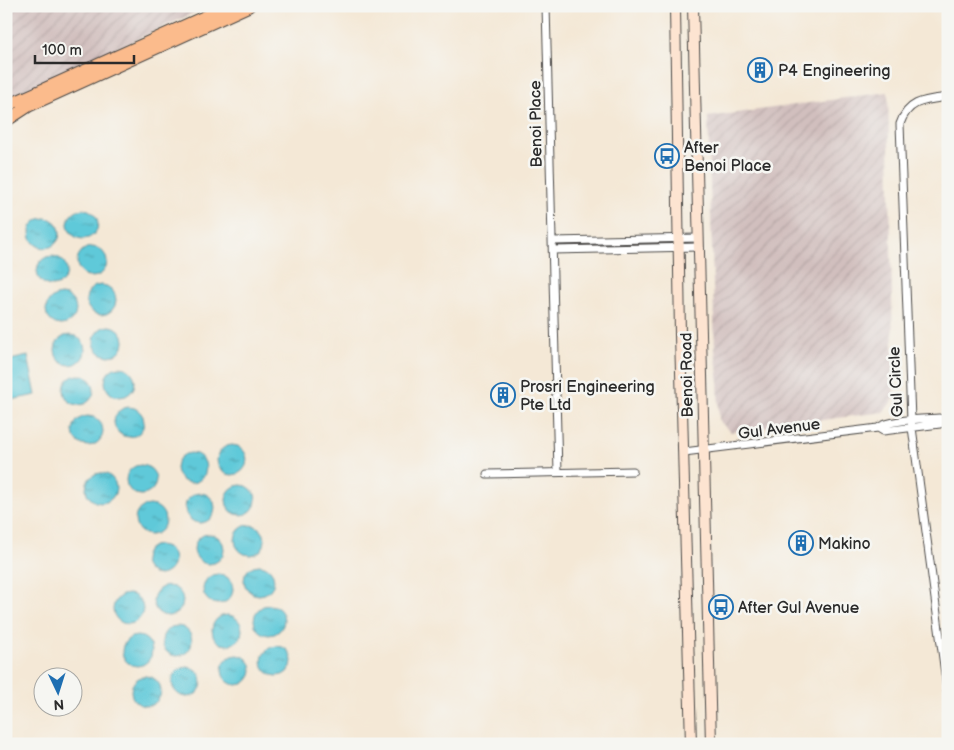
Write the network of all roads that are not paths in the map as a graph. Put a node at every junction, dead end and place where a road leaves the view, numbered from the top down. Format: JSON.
{"nodes":[{"id":1,"x":228,"y":6,"type":"edge"},
{"id":2,"x":249,"y":6,"type":"edge"},
{"id":3,"x":546,"y":6,"type":"edge"},
{"id":4,"x":674,"y":6,"type":"edge"},
{"id":5,"x":693,"y":6,"type":"edge"},
{"id":6,"x":948,"y":97,"type":"edge"},
{"id":7,"x":6,"y":106,"type":"edge"},
{"id":8,"x":6,"y":121,"type":"edge"},
{"id":9,"x":553,"y":241,"type":"junction"},
{"id":10,"x":698,"y":242,"type":"junction"},
{"id":11,"x":679,"y":243,"type":"junction"},
{"id":12,"x":553,"y":250,"type":"junction"},
{"id":13,"x":946,"y":420,"type":"edge"},
{"id":14,"x":911,"y":424,"type":"junction"},
{"id":15,"x":703,"y":451,"type":"junction"},
{"id":16,"x":684,"y":452,"type":"junction"},
{"id":17,"x":633,"y":471,"type":"dead end"},
{"id":18,"x":558,"y":472,"type":"junction"},
{"id":19,"x":487,"y":474,"type":"dead end"},
{"id":20,"x":946,"y":670,"type":"edge"},
{"id":21,"x":948,"y":696,"type":"edge"},
{"id":22,"x":691,"y":744,"type":"edge"},
{"id":23,"x":711,"y":744,"type":"edge"}],
"edges":[{"from":1,"to":7,"type":"main road"},
{"from":2,"to":8,"type":"main road"},
{"from":3,"to":9,"type":"street","name":"Benoi Place"},
{"from":4,"to":11,"type":"main road","name":"Benoi Road"},
{"from":5,"to":10,"type":"main road","name":"Benoi Road"},
{"from":6,"to":14,"type":"street","name":"Gul Circle"},
{"from":9,"to":11,"type":"street"},
{"from":9,"to":12,"type":"street","name":"Benoi Place"},
{"from":10,"to":11,"type":"street"},
{"from":10,"to":15,"type":"main road","name":"Benoi Road"},
{"from":11,"to":12,"type":"street"},
{"from":11,"to":16,"type":"main road","name":"Benoi Road"},
{"from":12,"to":18,"type":"street","name":"Benoi Place"},
{"from":13,"to":14,"type":"street","name":"Gul Avenue"},
{"from":14,"to":15,"type":"street","name":"Gul Avenue"},
{"from":14,"to":20,"type":"street","name":"Gul Circle"},
{"from":15,"to":16,"type":"street","name":"Gul Avenue"},
{"from":15,"to":23,"type":"main road","name":"Benoi Road"},
{"from":16,"to":22,"type":"main road","name":"Benoi Road"},
{"from":17,"to":18,"type":"street"},
{"from":18,"to":19,"type":"street"},
{"from":20,"to":21,"type":"street","name":"Gul Circle"}]}
